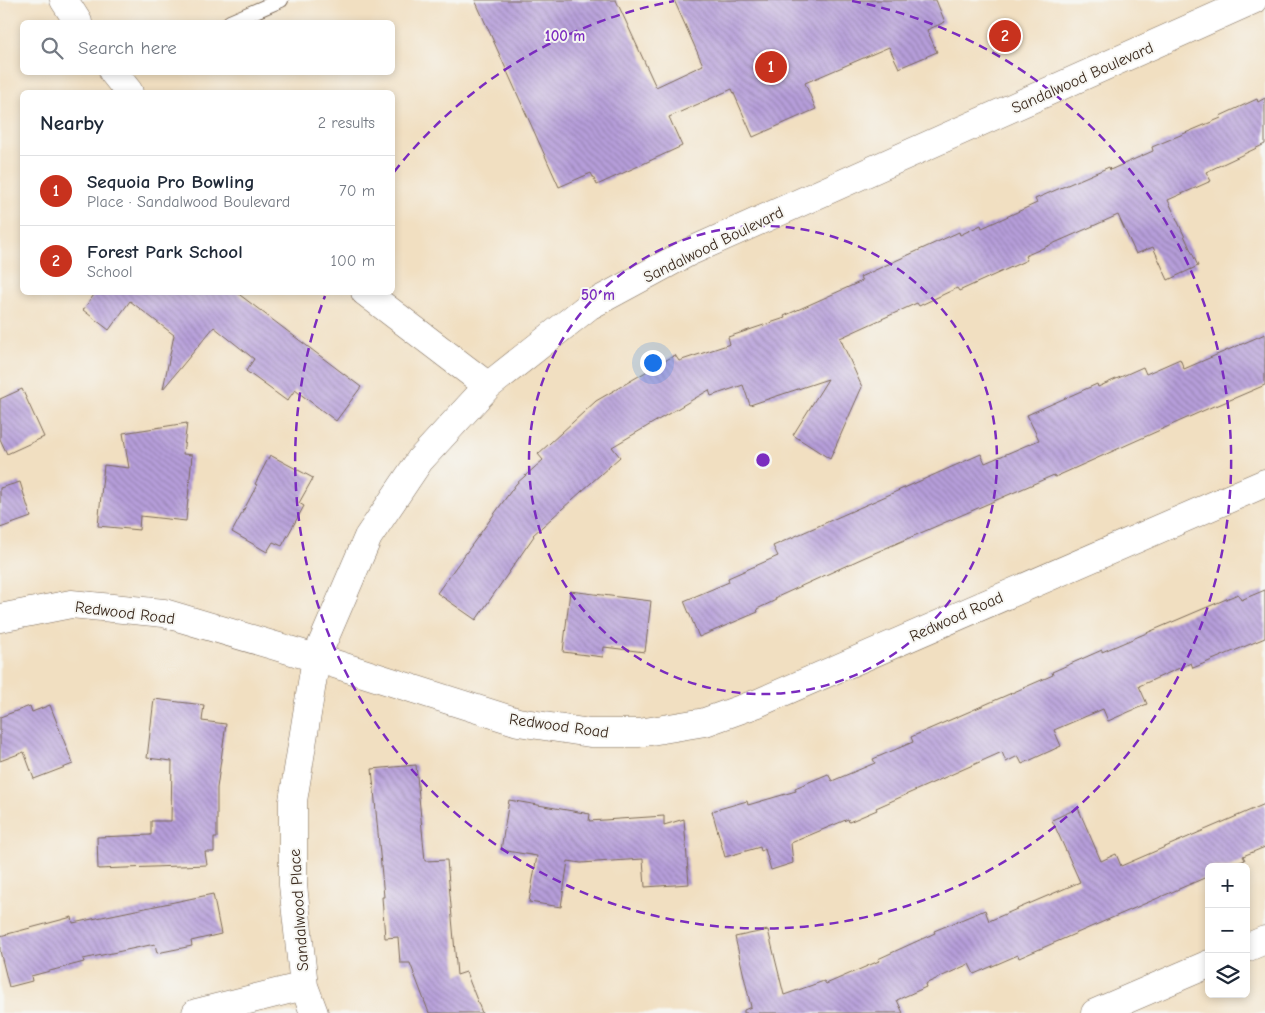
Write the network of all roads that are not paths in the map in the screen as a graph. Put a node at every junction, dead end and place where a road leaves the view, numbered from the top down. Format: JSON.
{"nodes":[{"id":1,"x":64,"y":0,"type":"edge"},
{"id":2,"x":281,"y":0,"type":"edge"},
{"id":3,"x":1254,"y":0,"type":"edge"},
{"id":4,"x":77,"y":20,"type":"edge"},
{"id":5,"x":235,"y":20,"type":"edge"},
{"id":6,"x":369,"y":295,"type":"edge"},
{"id":7,"x":488,"y":386,"type":"junction"},
{"id":8,"x":1265,"y":483,"type":"edge"},
{"id":9,"x":0,"y":618,"type":"edge"},
{"id":10,"x":316,"y":658,"type":"junction"},
{"id":11,"x":1265,"y":940,"type":"edge"},
{"id":12,"x":1250,"y":946,"type":"edge"},
{"id":13,"x":1205,"y":966,"type":"edge"},
{"id":14,"x":304,"y":986,"type":"junction"},
{"id":15,"x":196,"y":1013,"type":"edge"},
{"id":16,"x":314,"y":1013,"type":"edge"},
{"id":17,"x":1095,"y":1013,"type":"edge"}],
"edges":[{"from":1,"to":4,"type":"street"},
{"from":2,"to":5,"type":"lane"},
{"from":3,"to":7,"type":"street","name":"Sandalwood Boulevard"},
{"from":6,"to":7,"type":"street"},
{"from":7,"to":10,"type":"street","name":"Sandalwood Boulevard"},
{"from":8,"to":10,"type":"street","name":"Redwood Road"},
{"from":9,"to":10,"type":"street","name":"Redwood Road"},
{"from":10,"to":14,"type":"street","name":"Sandalwood Place"},
{"from":11,"to":12,"type":"street"},
{"from":13,"to":17,"type":"street"},
{"from":14,"to":15,"type":"street"},
{"from":14,"to":16,"type":"street","name":"Sandalwood Place"}]}
